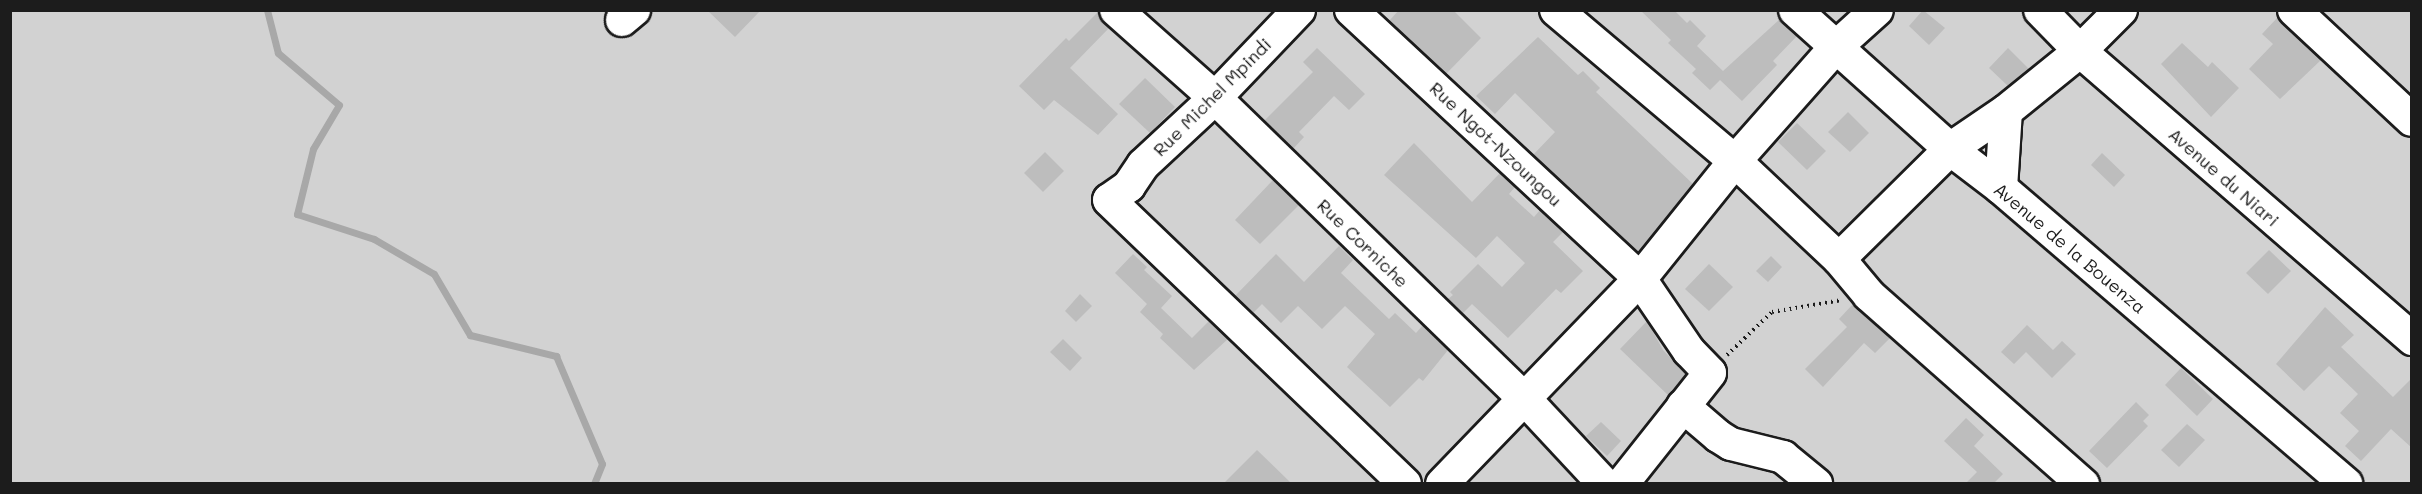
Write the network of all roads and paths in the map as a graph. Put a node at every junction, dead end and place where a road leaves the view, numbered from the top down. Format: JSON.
{"nodes":[{"id":1,"x":1116,"y":10,"type":"edge"},
{"id":2,"x":1299,"y":10,"type":"edge"},
{"id":3,"x":1351,"y":10,"type":"edge"},
{"id":4,"x":1556,"y":10,"type":"edge"},
{"id":5,"x":1795,"y":10,"type":"edge"},
{"id":6,"x":1877,"y":10,"type":"edge"},
{"id":7,"x":2040,"y":10,"type":"edge"},
{"id":8,"x":2121,"y":10,"type":"edge"},
{"id":9,"x":2294,"y":10,"type":"edge"},
{"id":10,"x":1836,"y":47,"type":"junction"},
{"id":11,"x":2080,"y":51,"type":"junction"},
{"id":12,"x":1215,"y":98,"type":"junction"},
{"id":13,"x":2006,"y":111,"type":"junction"},
{"id":14,"x":2412,"y":120,"type":"edge"},
{"id":15,"x":1950,"y":149,"type":"junction"},
{"id":16,"x":1735,"y":161,"type":"junction"},
{"id":17,"x":2001,"y":188,"type":"junction"},
{"id":18,"x":1839,"y":259,"type":"junction"},
{"id":19,"x":1640,"y":279,"type":"junction"},
{"id":20,"x":1869,"y":295,"type":"junction"},
{"id":21,"x":2412,"y":339,"type":"edge"},
{"id":22,"x":1710,"y":373,"type":"junction"},
{"id":23,"x":1523,"y":397,"type":"junction"},
{"id":24,"x":1683,"y":406,"type":"junction"},
{"id":25,"x":1405,"y":483,"type":"edge"},
{"id":26,"x":1442,"y":483,"type":"edge"},
{"id":27,"x":1604,"y":483,"type":"edge"},
{"id":28,"x":1622,"y":483,"type":"edge"},
{"id":29,"x":1816,"y":483,"type":"edge"},
{"id":30,"x":2083,"y":483,"type":"edge"},
{"id":31,"x":2346,"y":483,"type":"edge"}],
"edges":[{"from":1,"to":12,"type":"street","name":"Rue Corniche"},
{"from":2,"to":12,"type":"street","name":"Rue Michel Mpindi"},
{"from":3,"to":19,"type":"street","name":"Rue Ngot-Nzoungou"},
{"from":4,"to":16,"type":"street"},
{"from":5,"to":10,"type":"street","name":"Avenue de la Bouenza"},
{"from":6,"to":10,"type":"street"},
{"from":7,"to":11,"type":"street","name":"Avenue du Niari"},
{"from":8,"to":11,"type":"street"},
{"from":9,"to":14,"type":"street"},
{"from":10,"to":15,"type":"street","name":"Avenue de la Bouenza"},
{"from":10,"to":16,"type":"street"},
{"from":11,"to":13,"type":"street"},
{"from":11,"to":21,"type":"street","name":"Avenue du Niari"},
{"from":12,"to":23,"type":"street","name":"Rue Corniche"},
{"from":12,"to":25,"type":"street","name":"Rue Michel Mpindi"},
{"from":13,"to":15,"type":"street"},
{"from":13,"to":17,"type":"street"},
{"from":15,"to":17,"type":"street","name":"Avenue de la Bouenza"},
{"from":15,"to":18,"type":"street"},
{"from":16,"to":18,"type":"street"},
{"from":16,"to":19,"type":"street"},
{"from":17,"to":31,"type":"street","name":"Avenue de la Bouenza"},
{"from":18,"to":20,"type":"street"},
{"from":19,"to":22,"type":"street","name":"Rue Ngot-Nzoungou"},
{"from":19,"to":23,"type":"street"},
{"from":20,"to":22,"type":"path"},
{"from":20,"to":30,"type":"street"},
{"from":22,"to":24,"type":"street"},
{"from":23,"to":26,"type":"street"},
{"from":23,"to":27,"type":"street","name":"Rue Corniche"},
{"from":24,"to":28,"type":"street"},
{"from":24,"to":29,"type":"street"}]}
